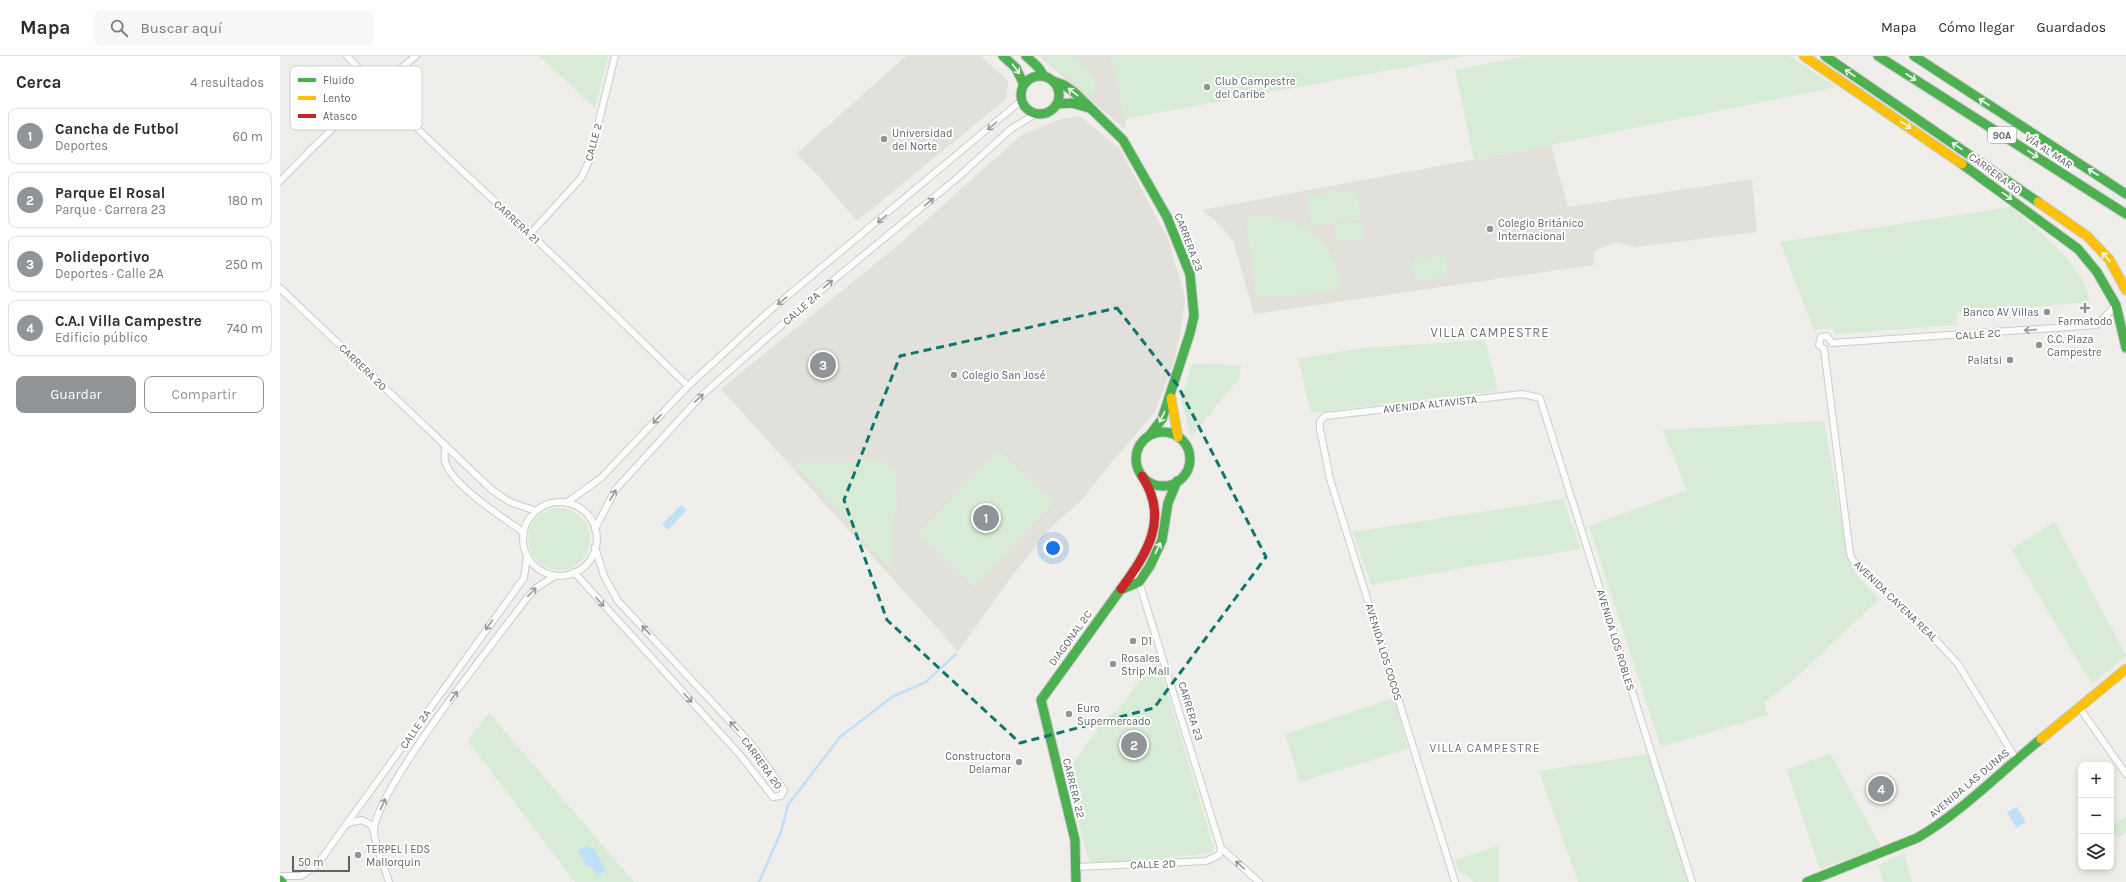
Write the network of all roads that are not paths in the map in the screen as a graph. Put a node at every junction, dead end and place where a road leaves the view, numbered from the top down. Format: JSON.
{"nodes":[{"id":1,"x":347,"y":56,"type":"edge"},
{"id":2,"x":416,"y":56,"type":"edge"},
{"id":3,"x":615,"y":56,"type":"edge"},
{"id":4,"x":1003,"y":56,"type":"edge"},
{"id":5,"x":1026,"y":56,"type":"edge"},
{"id":6,"x":1804,"y":56,"type":"edge"},
{"id":7,"x":1825,"y":56,"type":"edge"},
{"id":8,"x":1878,"y":56,"type":"edge"},
{"id":9,"x":1914,"y":56,"type":"edge"},
{"id":10,"x":356,"y":66,"type":"edge"},
{"id":11,"x":404,"y":66,"type":"edge"},
{"id":12,"x":1044,"y":76,"type":"junction"},
{"id":13,"x":1053,"y":81,"type":"junction"},
{"id":14,"x":1024,"y":85,"type":"junction"},
{"id":15,"x":1022,"y":100,"type":"junction"},
{"id":16,"x":1058,"y":104,"type":"junction"},
{"id":17,"x":1036,"y":114,"type":"junction"},
{"id":18,"x":1098,"y":115,"type":"junction"},
{"id":19,"x":329,"y":130,"type":"edge"},
{"id":20,"x":419,"y":130,"type":"edge"},
{"id":21,"x":280,"y":181,"type":"edge"},
{"id":22,"x":2126,"y":194,"type":"edge"},
{"id":23,"x":2126,"y":215,"type":"edge"},
{"id":24,"x":530,"y":234,"type":"junction"},
{"id":25,"x":280,"y":288,"type":"edge"},
{"id":26,"x":2126,"y":290,"type":"edge"},
{"id":27,"x":2116,"y":305,"type":"junction"},
{"id":28,"x":1832,"y":343,"type":"junction"},
{"id":29,"x":2126,"y":348,"type":"edge"},
{"id":30,"x":1824,"y":349,"type":"junction"},
{"id":31,"x":688,"y":386,"type":"junction"},
{"id":32,"x":1171,"y":396,"type":"junction"},
{"id":33,"x":1540,"y":398,"type":"joint"},
{"id":34,"x":1320,"y":420,"type":"joint"},
{"id":35,"x":1149,"y":436,"type":"junction"},
{"id":36,"x":1178,"y":437,"type":"junction"},
{"id":37,"x":445,"y":446,"type":"junction"},
{"id":38,"x":1142,"y":476,"type":"junction"},
{"id":39,"x":1177,"y":481,"type":"junction"},
{"id":40,"x":566,"y":503,"type":"junction"},
{"id":41,"x":536,"y":511,"type":"junction"},
{"id":42,"x":595,"y":529,"type":"junction"},
{"id":43,"x":523,"y":532,"type":"junction"},
{"id":44,"x":595,"y":547,"type":"junction"},
{"id":45,"x":527,"y":556,"type":"junction"},
{"id":46,"x":1135,"y":570,"type":"junction"},
{"id":47,"x":574,"y":572,"type":"junction"},
{"id":48,"x":555,"y":576,"type":"junction"},
{"id":49,"x":1139,"y":582,"type":"junction"},
{"id":50,"x":1120,"y":590,"type":"junction"},
{"id":51,"x":2126,"y":669,"type":"edge"},
{"id":52,"x":1041,"y":700,"type":"joint"},
{"id":53,"x":2079,"y":707,"type":"junction"},
{"id":54,"x":2016,"y":759,"type":"junction"},
{"id":55,"x":2126,"y":774,"type":"edge"},
{"id":56,"x":348,"y":823,"type":"junction"},
{"id":57,"x":374,"y":831,"type":"junction"},
{"id":58,"x":1221,"y":848,"type":"junction"},
{"id":59,"x":1077,"y":867,"type":"junction"},
{"id":60,"x":280,"y":876,"type":"edge"},
{"id":61,"x":389,"y":882,"type":"edge"},
{"id":62,"x":1076,"y":882,"type":"edge"},
{"id":63,"x":1259,"y":882,"type":"edge"},
{"id":64,"x":1455,"y":882,"type":"edge"},
{"id":65,"x":1692,"y":882,"type":"edge"},
{"id":66,"x":1807,"y":882,"type":"edge"}],
"edges":[{"from":1,"to":10,"type":"street","name":"CARRERA 21"},
{"from":2,"to":11,"type":"street"},
{"from":3,"to":24,"type":"street","name":"CALLE 2"},
{"from":4,"to":14,"type":"main road","one_way":true},
{"from":5,"to":12,"type":"main road"},
{"from":6,"to":27,"type":"main road","name":"CARRERA 30","one_way":true},
{"from":26,"to":7,"type":"main road","name":"CARRERA 30","one_way":true},
{"from":8,"to":23,"type":"main road","name":"VÍA AL MAR","number":"90A","one_way":true},
{"from":22,"to":9,"type":"main road","name":"VÍA AL MAR","number":"90A","one_way":true},
{"from":12,"to":13,"type":"main road"},
{"from":12,"to":14,"type":"main road"},
{"from":13,"to":16,"type":"main road"},
{"from":18,"to":13,"type":"main road","name":"CARRERA 23","one_way":true},
{"from":14,"to":15,"type":"main road"},
{"from":15,"to":17,"type":"main road"},
{"from":15,"to":31,"type":"street","name":"CALLE 2A","one_way":true},
{"from":16,"to":17,"type":"main road"},
{"from":16,"to":18,"type":"main road","name":"CARRERA 23"},
{"from":42,"to":17,"type":"street","name":"CALLE 2A","one_way":true},
{"from":18,"to":32,"type":"main road","name":"CARRERA 23"},
{"from":19,"to":21,"type":"street"},
{"from":20,"to":24,"type":"street","name":"CARRERA 21"},
{"from":24,"to":31,"type":"street","name":"CARRERA 21"},
{"from":25,"to":37,"type":"street","name":"CARRERA 20"},
{"from":27,"to":28,"type":"street","name":"CALLE 2C","one_way":true},
{"from":27,"to":29,"type":"main road","name":"CARRERA 30"},
{"from":28,"to":30,"type":"street"},
{"from":28,"to":30,"type":"street"},
{"from":30,"to":54,"type":"street","name":"AVENIDA CAYENA REAL"},
{"from":31,"to":40,"type":"street","name":"CALLE 2A","one_way":true},
{"from":32,"to":35,"type":"main road","name":"CARRERA 23","one_way":true},
{"from":32,"to":36,"type":"main road","name":"CARRERA 23"},
{"from":33,"to":34,"type":"street","name":"AVENIDA ALTAVISTA"},
{"from":33,"to":65,"type":"street","name":"AVENIDA LOS ROBLES"},
{"from":34,"to":64,"type":"street","name":"AVENIDA LOS COCOS"},
{"from":35,"to":36,"type":"main road"},
{"from":35,"to":38,"type":"main road"},
{"from":36,"to":39,"type":"main road"},
{"from":37,"to":41,"type":"street","name":"CARRERA 20"},
{"from":37,"to":43,"type":"street"},
{"from":38,"to":39,"type":"main road"},
{"from":38,"to":46,"type":"main road"},
{"from":49,"to":39,"type":"main road","one_way":true},
{"from":40,"to":41,"type":"street"},
{"from":40,"to":42,"type":"street"},
{"from":41,"to":43,"type":"street"},
{"from":42,"to":44,"type":"street"},
{"from":43,"to":45,"type":"street"},
{"from":44,"to":47,"type":"street"},
{"from":47,"to":44,"type":"street","name":"CARRERA 20","one_way":true},
{"from":45,"to":48,"type":"street"},
{"from":45,"to":56,"type":"street","name":"CALLE 2A","one_way":true},
{"from":46,"to":49,"type":"street","name":"CARRERA 23"},
{"from":46,"to":50,"type":"main road","name":"DIAGONAL 2C"},
{"from":47,"to":48,"type":"street"},
{"from":57,"to":48,"type":"street","name":"CALLE 2A","one_way":true},
{"from":49,"to":50,"type":"main road"},
{"from":49,"to":58,"type":"street","name":"CARRERA 23"},
{"from":50,"to":52,"type":"main road","name":"DIAGONAL 2C"},
{"from":51,"to":53,"type":"main road","name":"AVENIDA LAS DUNAS"},
{"from":52,"to":59,"type":"main road","name":"CARRERA 22"},
{"from":53,"to":54,"type":"main road","name":"AVENIDA LAS DUNAS"},
{"from":53,"to":55,"type":"street"},
{"from":54,"to":66,"type":"main road","name":"AVENIDA LAS DUNAS"},
{"from":56,"to":57,"type":"street"},
{"from":56,"to":60,"type":"street","name":"CALLE 2A"},
{"from":57,"to":61,"type":"street"},
{"from":58,"to":59,"type":"street","name":"CALLE 2D"},
{"from":63,"to":58,"type":"street","one_way":true},
{"from":59,"to":62,"type":"main road","name":"CARRERA 22"}]}
